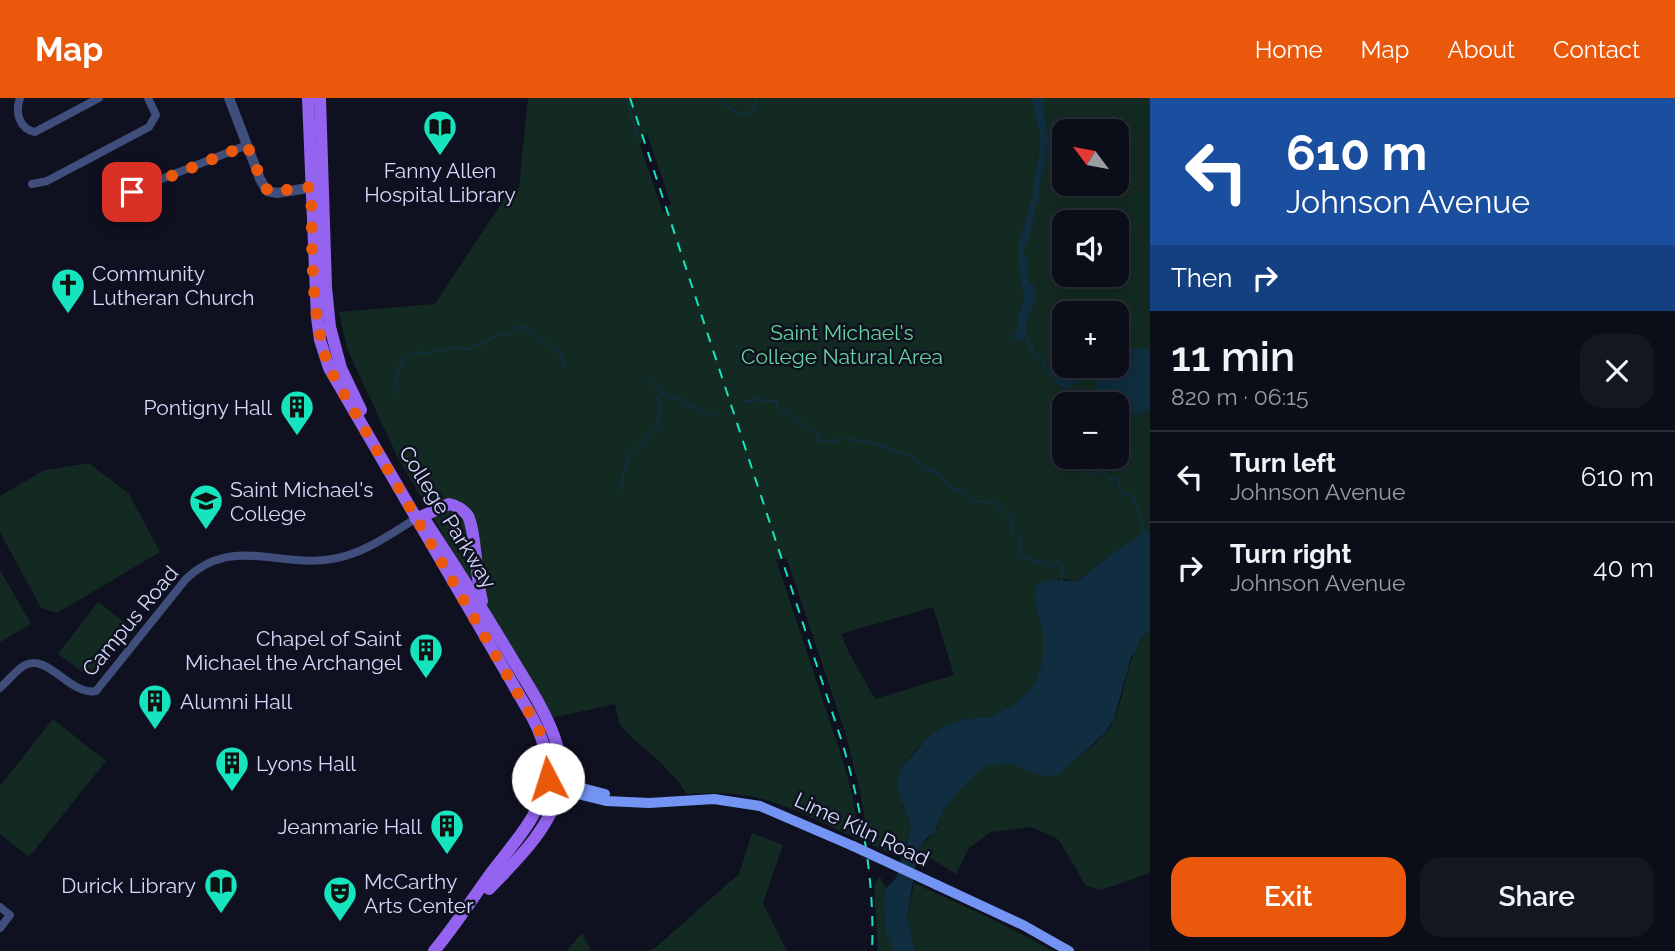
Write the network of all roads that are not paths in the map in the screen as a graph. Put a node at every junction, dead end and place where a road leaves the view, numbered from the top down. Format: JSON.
{"nodes":[{"id":1,"x":20,"y":98,"type":"edge"},
{"id":2,"x":99,"y":98,"type":"edge"},
{"id":3,"x":148,"y":98,"type":"edge"},
{"id":4,"x":229,"y":98,"type":"edge"},
{"id":5,"x":314,"y":102,"type":"edge"},
{"id":6,"x":247,"y":145,"type":"junction"},
{"id":7,"x":32,"y":184,"type":"dead end"},
{"id":8,"x":147,"y":185,"type":"dead end"},
{"id":9,"x":317,"y":187,"type":"junction"},
{"id":10,"x":419,"y":517,"type":"junction"},
{"id":11,"x":474,"y":550,"type":"junction"},
{"id":12,"x":447,"y":563,"type":"junction"},
{"id":13,"x":486,"y":615,"type":"junction"},
{"id":14,"x":0,"y":688,"type":"edge"},
{"id":15,"x":554,"y":784,"type":"junction"},
{"id":16,"x":0,"y":907,"type":"edge"},
{"id":17,"x":0,"y":928,"type":"edge"},
{"id":18,"x":434,"y":951,"type":"edge"},
{"id":19,"x":1069,"y":951,"type":"edge"}],
"edges":[{"from":1,"to":2,"type":"street"},
{"from":3,"to":7,"type":"street"},
{"from":4,"to":6,"type":"street"},
{"from":5,"to":9,"type":"main road","name":"College Parkway"},
{"from":6,"to":8,"type":"street"},
{"from":6,"to":9,"type":"street"},
{"from":9,"to":10,"type":"main road","name":"College Parkway"},
{"from":10,"to":11,"type":"main road"},
{"from":10,"to":12,"type":"main road","name":"College Parkway"},
{"from":10,"to":14,"type":"street","name":"Campus Road"},
{"from":11,"to":12,"type":"main road"},
{"from":11,"to":13,"type":"main road"},
{"from":12,"to":13,"type":"main road","name":"College Parkway"},
{"from":12,"to":15,"type":"main road","name":"College Parkway"},
{"from":13,"to":15,"type":"main road","name":"College Parkway"},
{"from":15,"to":18,"type":"main road"},
{"from":15,"to":19,"type":"main road","name":"Lime Kiln Road","bridge":true},
{"from":16,"to":17,"type":"street"}]}
